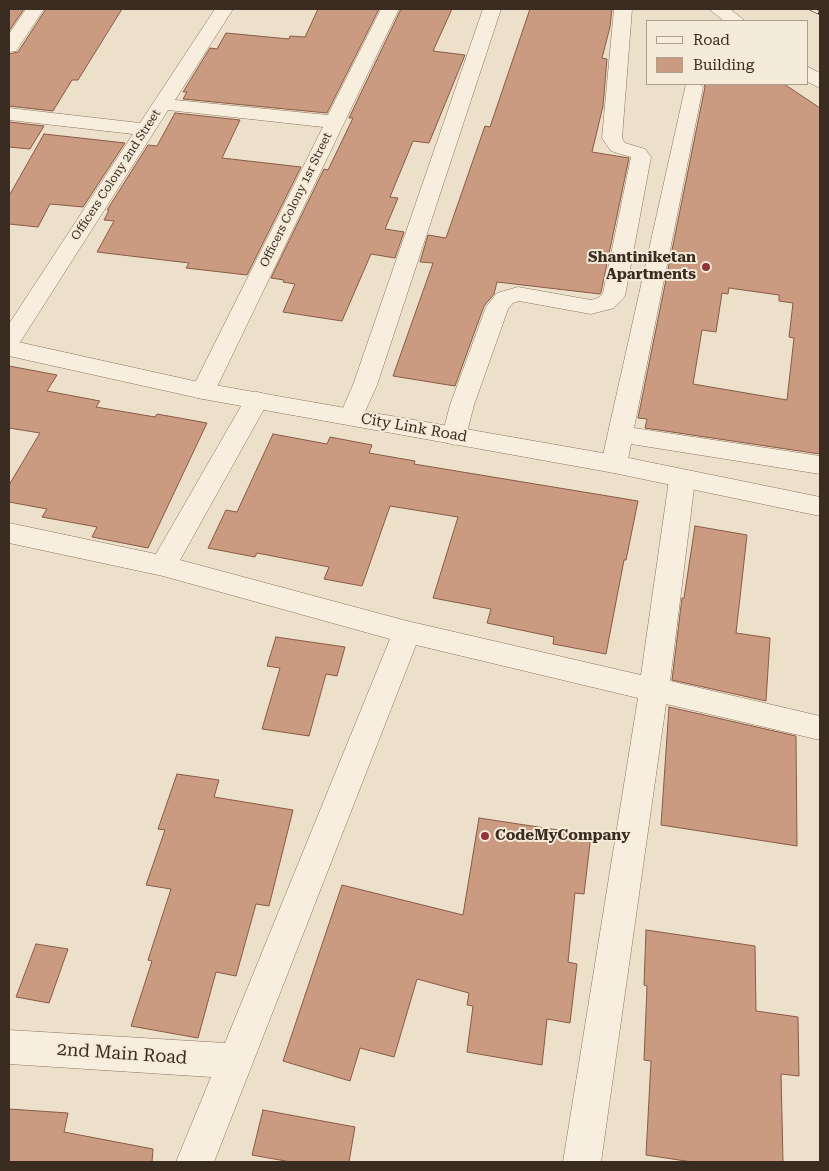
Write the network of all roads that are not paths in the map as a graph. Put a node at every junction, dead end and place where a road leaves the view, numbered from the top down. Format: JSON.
{"nodes":[{"id":1,"x":35,"y":9,"type":"edge"},
{"id":2,"x":224,"y":9,"type":"edge"},
{"id":3,"x":390,"y":9,"type":"edge"},
{"id":4,"x":492,"y":9,"type":"edge"},
{"id":5,"x":623,"y":9,"type":"edge"},
{"id":6,"x":718,"y":9,"type":"edge"},
{"id":7,"x":734,"y":20,"type":"edge"},
{"id":8,"x":9,"y":47,"type":"edge"},
{"id":9,"x":809,"y":74,"type":"edge"},
{"id":10,"x":820,"y":82,"type":"edge"},
{"id":11,"x":694,"y":87,"type":"dead end"},
{"id":12,"x":162,"y":104,"type":"junction"},
{"id":13,"x":9,"y":114,"type":"edge"},
{"id":14,"x":334,"y":122,"type":"junction"},
{"id":15,"x":146,"y":130,"type":"junction"},
{"id":16,"x":9,"y":342,"type":"edge"},
{"id":17,"x":9,"y":348,"type":"edge"},
{"id":18,"x":203,"y":391,"type":"junction"},
{"id":19,"x":257,"y":400,"type":"junction"},
{"id":20,"x":351,"y":417,"type":"junction"},
{"id":21,"x":619,"y":434,"type":"junction"},
{"id":22,"x":454,"y":436,"type":"junction"},
{"id":23,"x":614,"y":464,"type":"junction"},
{"id":24,"x":820,"y":465,"type":"edge"},
{"id":25,"x":682,"y":480,"type":"junction"},
{"id":26,"x":820,"y":507,"type":"edge"},
{"id":27,"x":9,"y":532,"type":"edge"},
{"id":28,"x":163,"y":566,"type":"junction"},
{"id":29,"x":407,"y":632,"type":"junction"},
{"id":30,"x":654,"y":689,"type":"junction"},
{"id":31,"x":820,"y":728,"type":"edge"},
{"id":32,"x":9,"y":1046,"type":"edge"},
{"id":33,"x":236,"y":1061,"type":"junction"},
{"id":34,"x":195,"y":1162,"type":"edge"},
{"id":35,"x":582,"y":1162,"type":"edge"}],
"edges":[{"from":1,"to":8,"type":"street"},
{"from":2,"to":12,"type":"street","name":"Officers Colony 2nd Street"},
{"from":3,"to":14,"type":"street","name":"Officers Colony 1sr Street"},
{"from":4,"to":20,"type":"street"},
{"from":5,"to":22,"type":"street"},
{"from":6,"to":7,"type":"street"},
{"from":9,"to":10,"type":"street"},
{"from":11,"to":21,"type":"street"},
{"from":12,"to":14,"type":"street"},
{"from":12,"to":15,"type":"street","name":"Officers Colony 2nd Street"},
{"from":13,"to":15,"type":"street"},
{"from":14,"to":18,"type":"street","name":"Officers Colony 1sr Street"},
{"from":15,"to":16,"type":"street","name":"Officers Colony 2nd Street"},
{"from":17,"to":18,"type":"street","name":"City Link Road"},
{"from":18,"to":19,"type":"street","name":"City Link Road"},
{"from":19,"to":20,"type":"street","name":"City Link Road"},
{"from":19,"to":28,"type":"street"},
{"from":20,"to":22,"type":"street","name":"City Link Road"},
{"from":21,"to":23,"type":"street"},
{"from":21,"to":24,"type":"street"},
{"from":22,"to":23,"type":"street","name":"City Link Road"},
{"from":23,"to":25,"type":"street","name":"City Link Road"},
{"from":25,"to":26,"type":"street","name":"City Link Road"},
{"from":25,"to":30,"type":"street"},
{"from":27,"to":28,"type":"street"},
{"from":28,"to":29,"type":"street"},
{"from":29,"to":30,"type":"street"},
{"from":29,"to":33,"type":"street"},
{"from":30,"to":31,"type":"street"},
{"from":30,"to":35,"type":"street"},
{"from":32,"to":33,"type":"street","name":"2nd Main Road"},
{"from":33,"to":34,"type":"street"}]}
